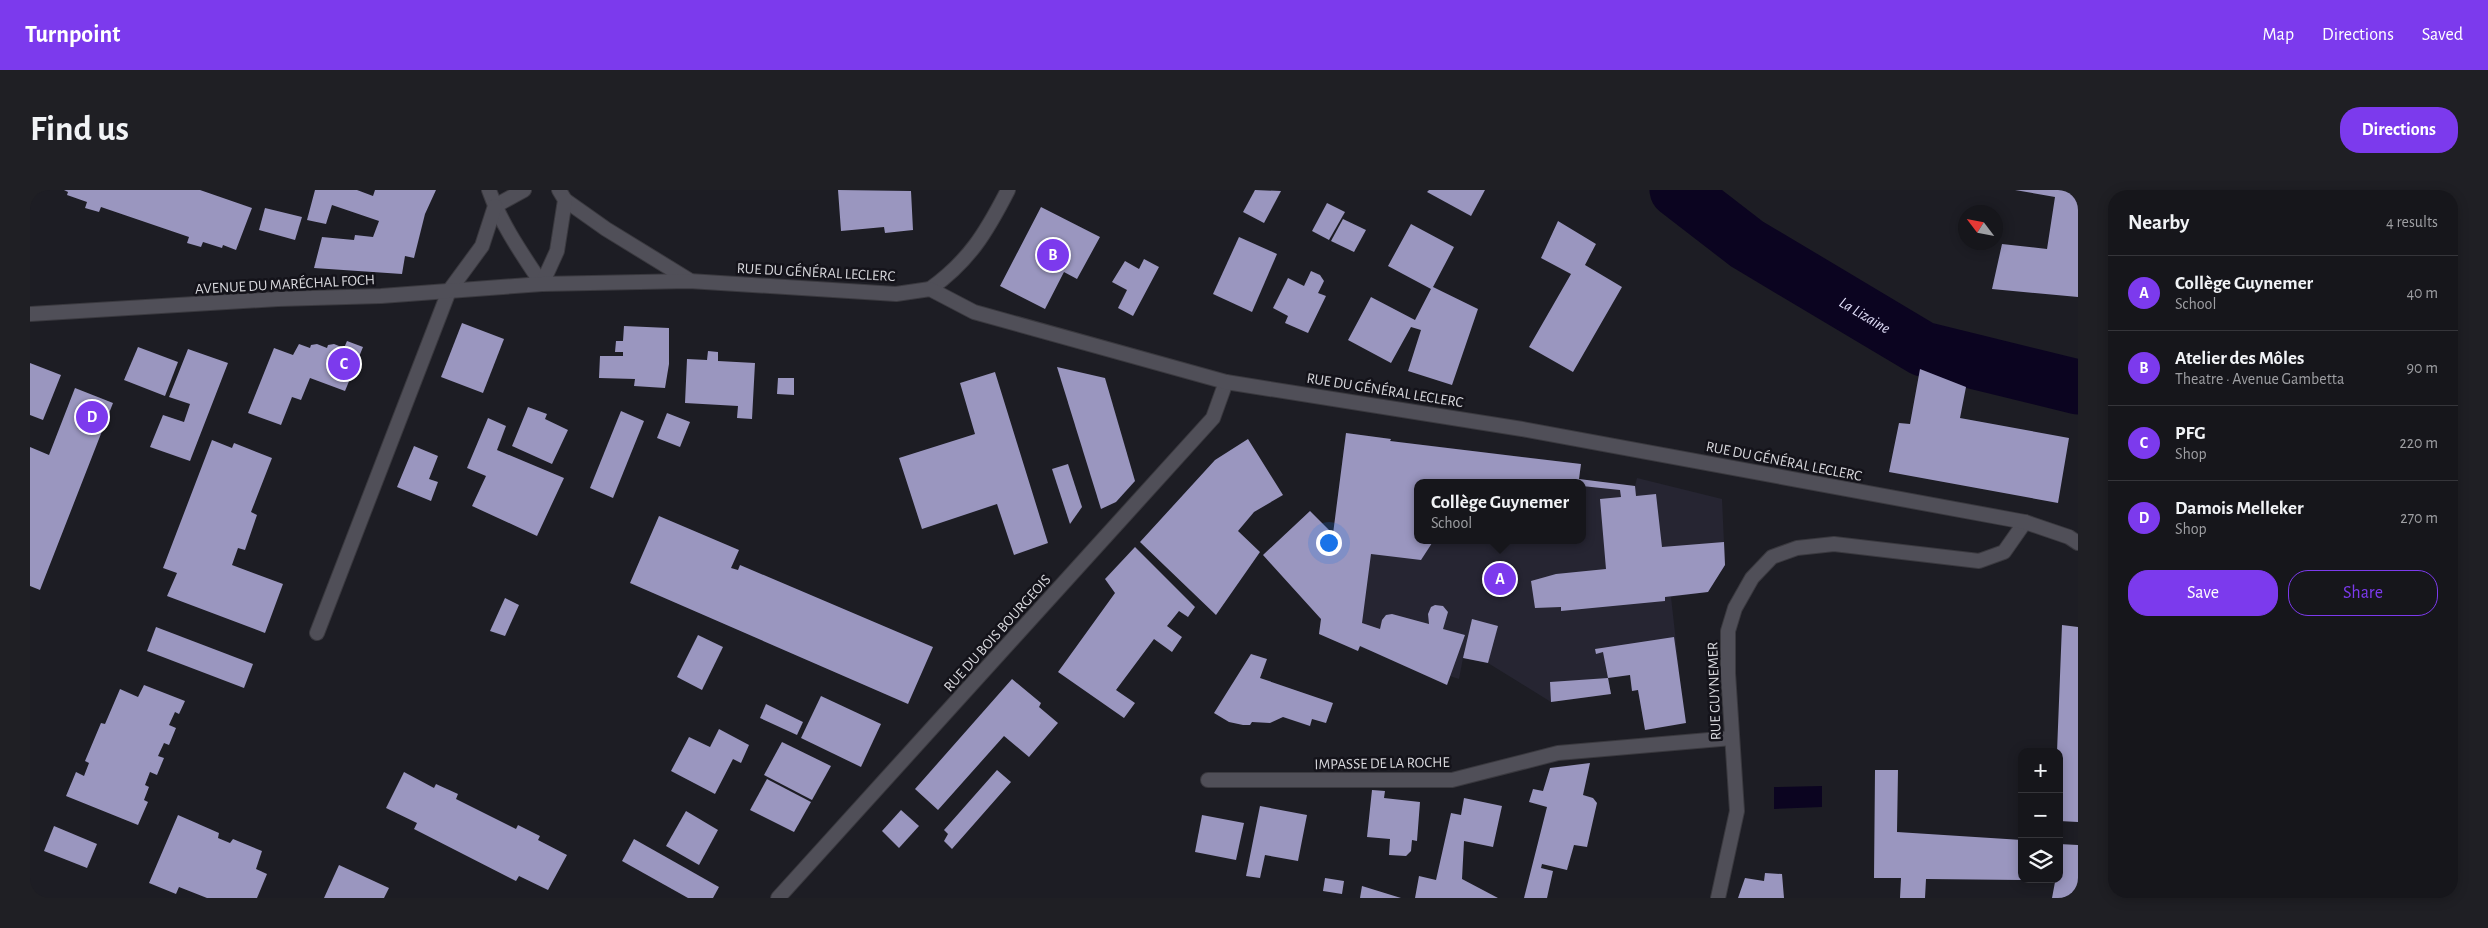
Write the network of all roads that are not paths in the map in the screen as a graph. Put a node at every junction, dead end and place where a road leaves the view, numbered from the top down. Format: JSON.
{"nodes":[{"id":1,"x":489,"y":190,"type":"edge"},
{"id":2,"x":524,"y":190,"type":"edge"},
{"id":3,"x":1008,"y":190,"type":"edge"},
{"id":4,"x":562,"y":195,"type":"edge"},
{"id":5,"x":495,"y":206,"type":"junction"},
{"id":6,"x":690,"y":281,"type":"junction"},
{"id":7,"x":542,"y":284,"type":"junction"},
{"id":8,"x":930,"y":289,"type":"junction"},
{"id":9,"x":449,"y":291,"type":"junction"},
{"id":10,"x":30,"y":314,"type":"edge"},
{"id":11,"x":1226,"y":382,"type":"junction"},
{"id":12,"x":2025,"y":522,"type":"junction"},
{"id":13,"x":2078,"y":543,"type":"edge"},
{"id":14,"x":317,"y":633,"type":"dead end"},
{"id":15,"x":1732,"y":738,"type":"junction"},
{"id":16,"x":1208,"y":780,"type":"dead end"},
{"id":17,"x":778,"y":898,"type":"edge"},
{"id":18,"x":1718,"y":898,"type":"edge"}],
"edges":[{"from":1,"to":5,"type":"street"},
{"from":2,"to":5,"type":"street"},
{"from":3,"to":8,"type":"street"},
{"from":4,"to":6,"type":"street","name":"RUE DU GÉNÉRAL LECLERC"},
{"from":4,"to":7,"type":"street"},
{"from":5,"to":7,"type":"street"},
{"from":5,"to":9,"type":"street"},
{"from":6,"to":7,"type":"street","name":"RUE DU GÉNÉRAL LECLERC"},
{"from":6,"to":8,"type":"street","name":"RUE DU GÉNÉRAL LECLERC"},
{"from":7,"to":9,"type":"street","name":"AVENUE DU MARÉCHAL FOCH"},
{"from":8,"to":11,"type":"street","name":"RUE DU GÉNÉRAL LECLERC"},
{"from":9,"to":10,"type":"street","name":"AVENUE DU MARÉCHAL FOCH"},
{"from":9,"to":14,"type":"street"},
{"from":11,"to":12,"type":"street","name":"RUE DU GÉNÉRAL LECLERC"},
{"from":11,"to":17,"type":"street","name":"RUE DU BOIS BOURGEOIS"},
{"from":12,"to":13,"type":"street","name":"RUE DU GÉNÉRAL LECLERC"},
{"from":12,"to":15,"type":"street","name":"RUE GUYNEMER"},
{"from":15,"to":16,"type":"street","name":"IMPASSE DE LA ROCHE"},
{"from":15,"to":18,"type":"street","name":"RUE GUYNEMER"}]}
